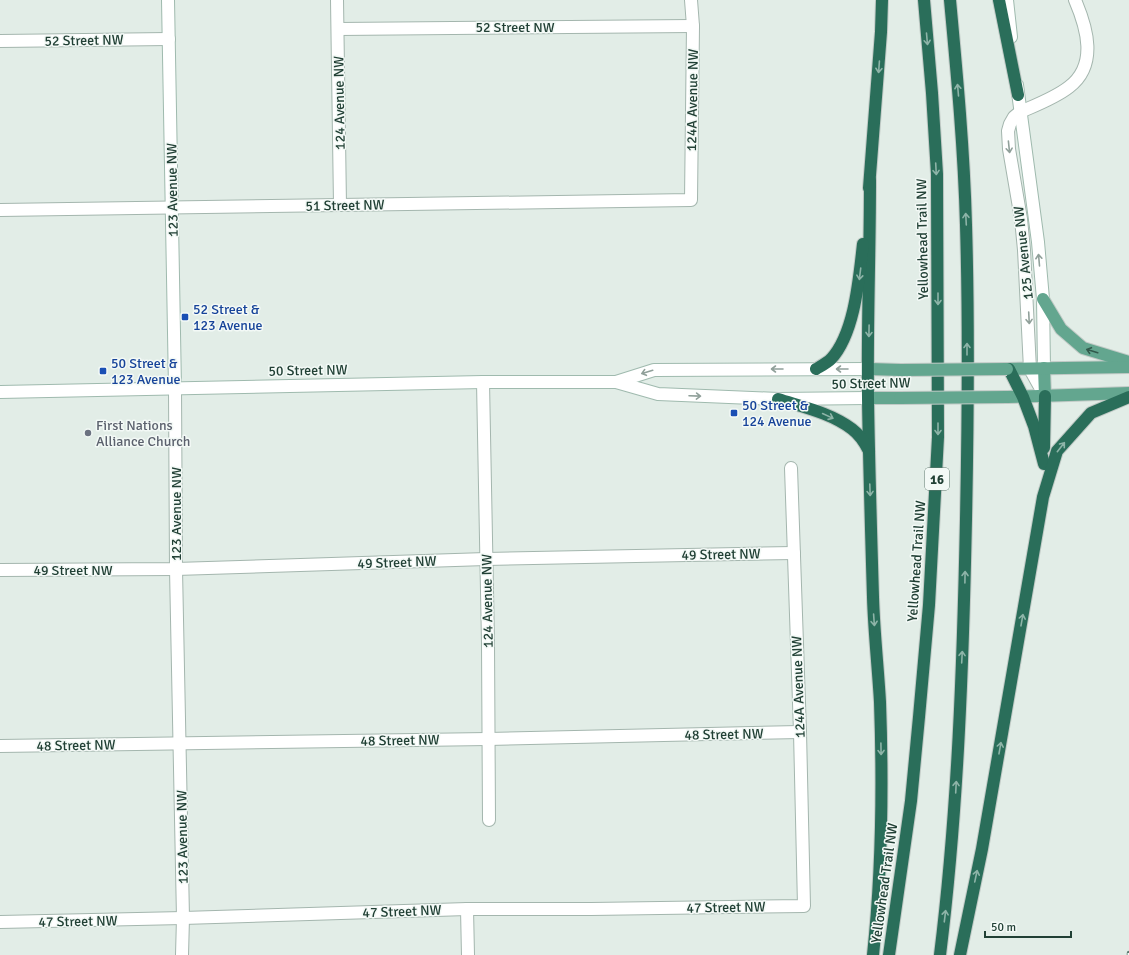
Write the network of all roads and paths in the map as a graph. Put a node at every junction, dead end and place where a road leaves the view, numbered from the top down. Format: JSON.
{"nodes":[{"id":1,"x":168,"y":0,"type":"edge"},
{"id":2,"x":337,"y":0,"type":"edge"},
{"id":3,"x":691,"y":0,"type":"edge"},
{"id":4,"x":882,"y":0,"type":"edge"},
{"id":5,"x":924,"y":0,"type":"edge"},
{"id":6,"x":950,"y":0,"type":"edge"},
{"id":7,"x":999,"y":0,"type":"edge"},
{"id":8,"x":1007,"y":0,"type":"edge"},
{"id":9,"x":1076,"y":0,"type":"edge"},
{"id":10,"x":693,"y":26,"type":"junction"},
{"id":11,"x":338,"y":28,"type":"junction"},
{"id":12,"x":169,"y":39,"type":"junction"},
{"id":13,"x":0,"y":41,"type":"edge"},
{"id":14,"x":1018,"y":95,"type":"junction"},
{"id":15,"x":1020,"y":112,"type":"junction"},
{"id":16,"x":870,"y":180,"type":"junction"},
{"id":17,"x":691,"y":200,"type":"joint"},
{"id":18,"x":340,"y":205,"type":"junction"},
{"id":19,"x":172,"y":208,"type":"junction"},
{"id":20,"x":0,"y":210,"type":"edge"},
{"id":21,"x":1043,"y":299,"type":"junction"},
{"id":22,"x":1129,"y":362,"type":"edge"},
{"id":23,"x":1129,"y":367,"type":"edge"},
{"id":24,"x":1044,"y":368,"type":"junction"},
{"id":25,"x":816,"y":369,"type":"junction"},
{"id":26,"x":868,"y":369,"type":"junction"},
{"id":27,"x":1008,"y":369,"type":"junction"},
{"id":28,"x":1030,"y":369,"type":"junction"},
{"id":29,"x":482,"y":382,"type":"junction"},
{"id":30,"x":616,"y":382,"type":"junction"},
{"id":31,"x":175,"y":388,"type":"junction"},
{"id":32,"x":0,"y":392,"type":"edge"},
{"id":33,"x":1129,"y":393,"type":"edge"},
{"id":34,"x":1045,"y":396,"type":"junction"},
{"id":35,"x":1023,"y":397,"type":"junction"},
{"id":36,"x":1129,"y":397,"type":"edge"},
{"id":37,"x":868,"y":398,"type":"junction"},
{"id":38,"x":778,"y":400,"type":"junction"},
{"id":39,"x":869,"y":451,"type":"junction"},
{"id":40,"x":1044,"y":464,"type":"junction"},
{"id":41,"x":791,"y":468,"type":"dead end"},
{"id":42,"x":1043,"y":497,"type":"junction"},
{"id":43,"x":794,"y":553,"type":"junction"},
{"id":44,"x":486,"y":559,"type":"junction"},
{"id":45,"x":176,"y":569,"type":"junction"},
{"id":46,"x":0,"y":570,"type":"edge"},
{"id":47,"x":800,"y":732,"type":"junction"},
{"id":48,"x":488,"y":739,"type":"junction"},
{"id":49,"x":180,"y":743,"type":"junction"},
{"id":50,"x":0,"y":746,"type":"edge"},
{"id":51,"x":489,"y":820,"type":"dead end"},
{"id":52,"x":804,"y":906,"type":"joint"},
{"id":53,"x":467,"y":909,"type":"junction"},
{"id":54,"x":183,"y":918,"type":"junction"},
{"id":55,"x":0,"y":922,"type":"edge"},
{"id":56,"x":182,"y":955,"type":"edge"},
{"id":57,"x":468,"y":955,"type":"edge"},
{"id":58,"x":873,"y":955,"type":"edge"},
{"id":59,"x":889,"y":955,"type":"edge"},
{"id":60,"x":940,"y":955,"type":"edge"},
{"id":61,"x":960,"y":955,"type":"edge"}],
"edges":[{"from":1,"to":12,"type":"street","name":"123 Avenue NW"},
{"from":2,"to":11,"type":"street","name":"124 Avenue NW"},
{"from":3,"to":10,"type":"street","name":"124A Avenue NW"},
{"from":4,"to":16,"type":"highway","one_way":true},
{"from":5,"to":59,"type":"highway","name":"Yellowhead Trail NW","number":"16","one_way":true},
{"from":60,"to":6,"type":"highway","number":"16","one_way":true},
{"from":7,"to":14,"type":"highway"},
{"from":8,"to":14,"type":"street","name":"125 Avenue NW"},
{"from":9,"to":15,"type":"street"},
{"from":10,"to":11,"type":"street","name":"52 Street NW"},
{"from":10,"to":17,"type":"street","name":"124A Avenue NW"},
{"from":11,"to":18,"type":"street","name":"124 Avenue NW"},
{"from":12,"to":13,"type":"street","name":"52 Street NW"},
{"from":12,"to":19,"type":"street","name":"123 Avenue NW"},
{"from":14,"to":15,"type":"street","name":"125 Avenue NW"},
{"from":21,"to":15,"type":"street","name":"125 Avenue NW","one_way":true},
{"from":15,"to":28,"type":"street","name":"125 Avenue NW","one_way":true},
{"from":16,"to":25,"type":"highway","one_way":true},
{"from":16,"to":26,"type":"highway","one_way":true},
{"from":17,"to":18,"type":"street","name":"51 Street NW"},
{"from":18,"to":19,"type":"street","name":"51 Street NW"},
{"from":19,"to":20,"type":"street","name":"51 Street NW"},
{"from":19,"to":31,"type":"street","name":"123 Avenue NW"},
{"from":22,"to":21,"type":"main road","one_way":true},
{"from":21,"to":24,"type":"street","name":"125 Avenue NW"},
{"from":23,"to":24,"type":"main road","name":"50 Street NW"},
{"from":24,"to":28,"type":"main road","name":"50 Street NW"},
{"from":24,"to":34,"type":"main road"},
{"from":26,"to":25,"type":"street","name":"50 Street NW","one_way":true},
{"from":25,"to":30,"type":"street","name":"50 Street NW","one_way":true},
{"from":26,"to":27,"type":"main road","name":"50 Street NW","bridge":true},
{"from":26,"to":37,"type":"highway"},
{"from":27,"to":28,"type":"main road","name":"50 Street NW"},
{"from":27,"to":35,"type":"highway"},
{"from":28,"to":34,"type":"street","name":"125 Avenue NW"},
{"from":29,"to":30,"type":"street","name":"50 Street NW"},
{"from":29,"to":31,"type":"street","name":"50 Street NW"},
{"from":29,"to":44,"type":"street","name":"124 Avenue NW"},
{"from":30,"to":38,"type":"street","name":"50 Street NW","one_way":true},
{"from":31,"to":32,"type":"street","name":"50 Street NW"},
{"from":31,"to":45,"type":"street","name":"123 Avenue NW"},
{"from":33,"to":34,"type":"main road","name":"50 Street NW"},
{"from":34,"to":35,"type":"main road","name":"50 Street NW"},
{"from":34,"to":40,"type":"highway"},
{"from":35,"to":37,"type":"main road","name":"50 Street NW","bridge":true},
{"from":35,"to":40,"type":"highway"},
{"from":42,"to":36,"type":"highway","one_way":true},
{"from":37,"to":38,"type":"street","name":"50 Street NW"},
{"from":37,"to":39,"type":"highway"},
{"from":38,"to":39,"type":"highway","one_way":true},
{"from":39,"to":58,"type":"highway","one_way":true},
{"from":40,"to":42,"type":"highway"},
{"from":41,"to":43,"type":"street","name":"124A Avenue NW"},
{"from":61,"to":42,"type":"highway","one_way":true},
{"from":43,"to":44,"type":"street","name":"49 Street NW"},
{"from":43,"to":47,"type":"street","name":"124A Avenue NW"},
{"from":44,"to":45,"type":"street","name":"49 Street NW"},
{"from":44,"to":48,"type":"street","name":"124 Avenue NW"},
{"from":45,"to":46,"type":"street","name":"49 Street NW"},
{"from":45,"to":49,"type":"street","name":"123 Avenue NW"},
{"from":47,"to":48,"type":"street","name":"48 Street NW"},
{"from":47,"to":52,"type":"street","name":"124A Avenue NW"},
{"from":48,"to":49,"type":"street","name":"48 Street NW"},
{"from":48,"to":51,"type":"street","name":"124 Avenue NW"},
{"from":49,"to":50,"type":"street","name":"48 Street NW"},
{"from":49,"to":54,"type":"street","name":"123 Avenue NW"},
{"from":52,"to":53,"type":"street","name":"47 Street NW"},
{"from":53,"to":54,"type":"street","name":"47 Street NW"},
{"from":53,"to":57,"type":"street"},
{"from":54,"to":55,"type":"street","name":"47 Street NW"},
{"from":54,"to":56,"type":"street","name":"123 Avenue NW"}]}
